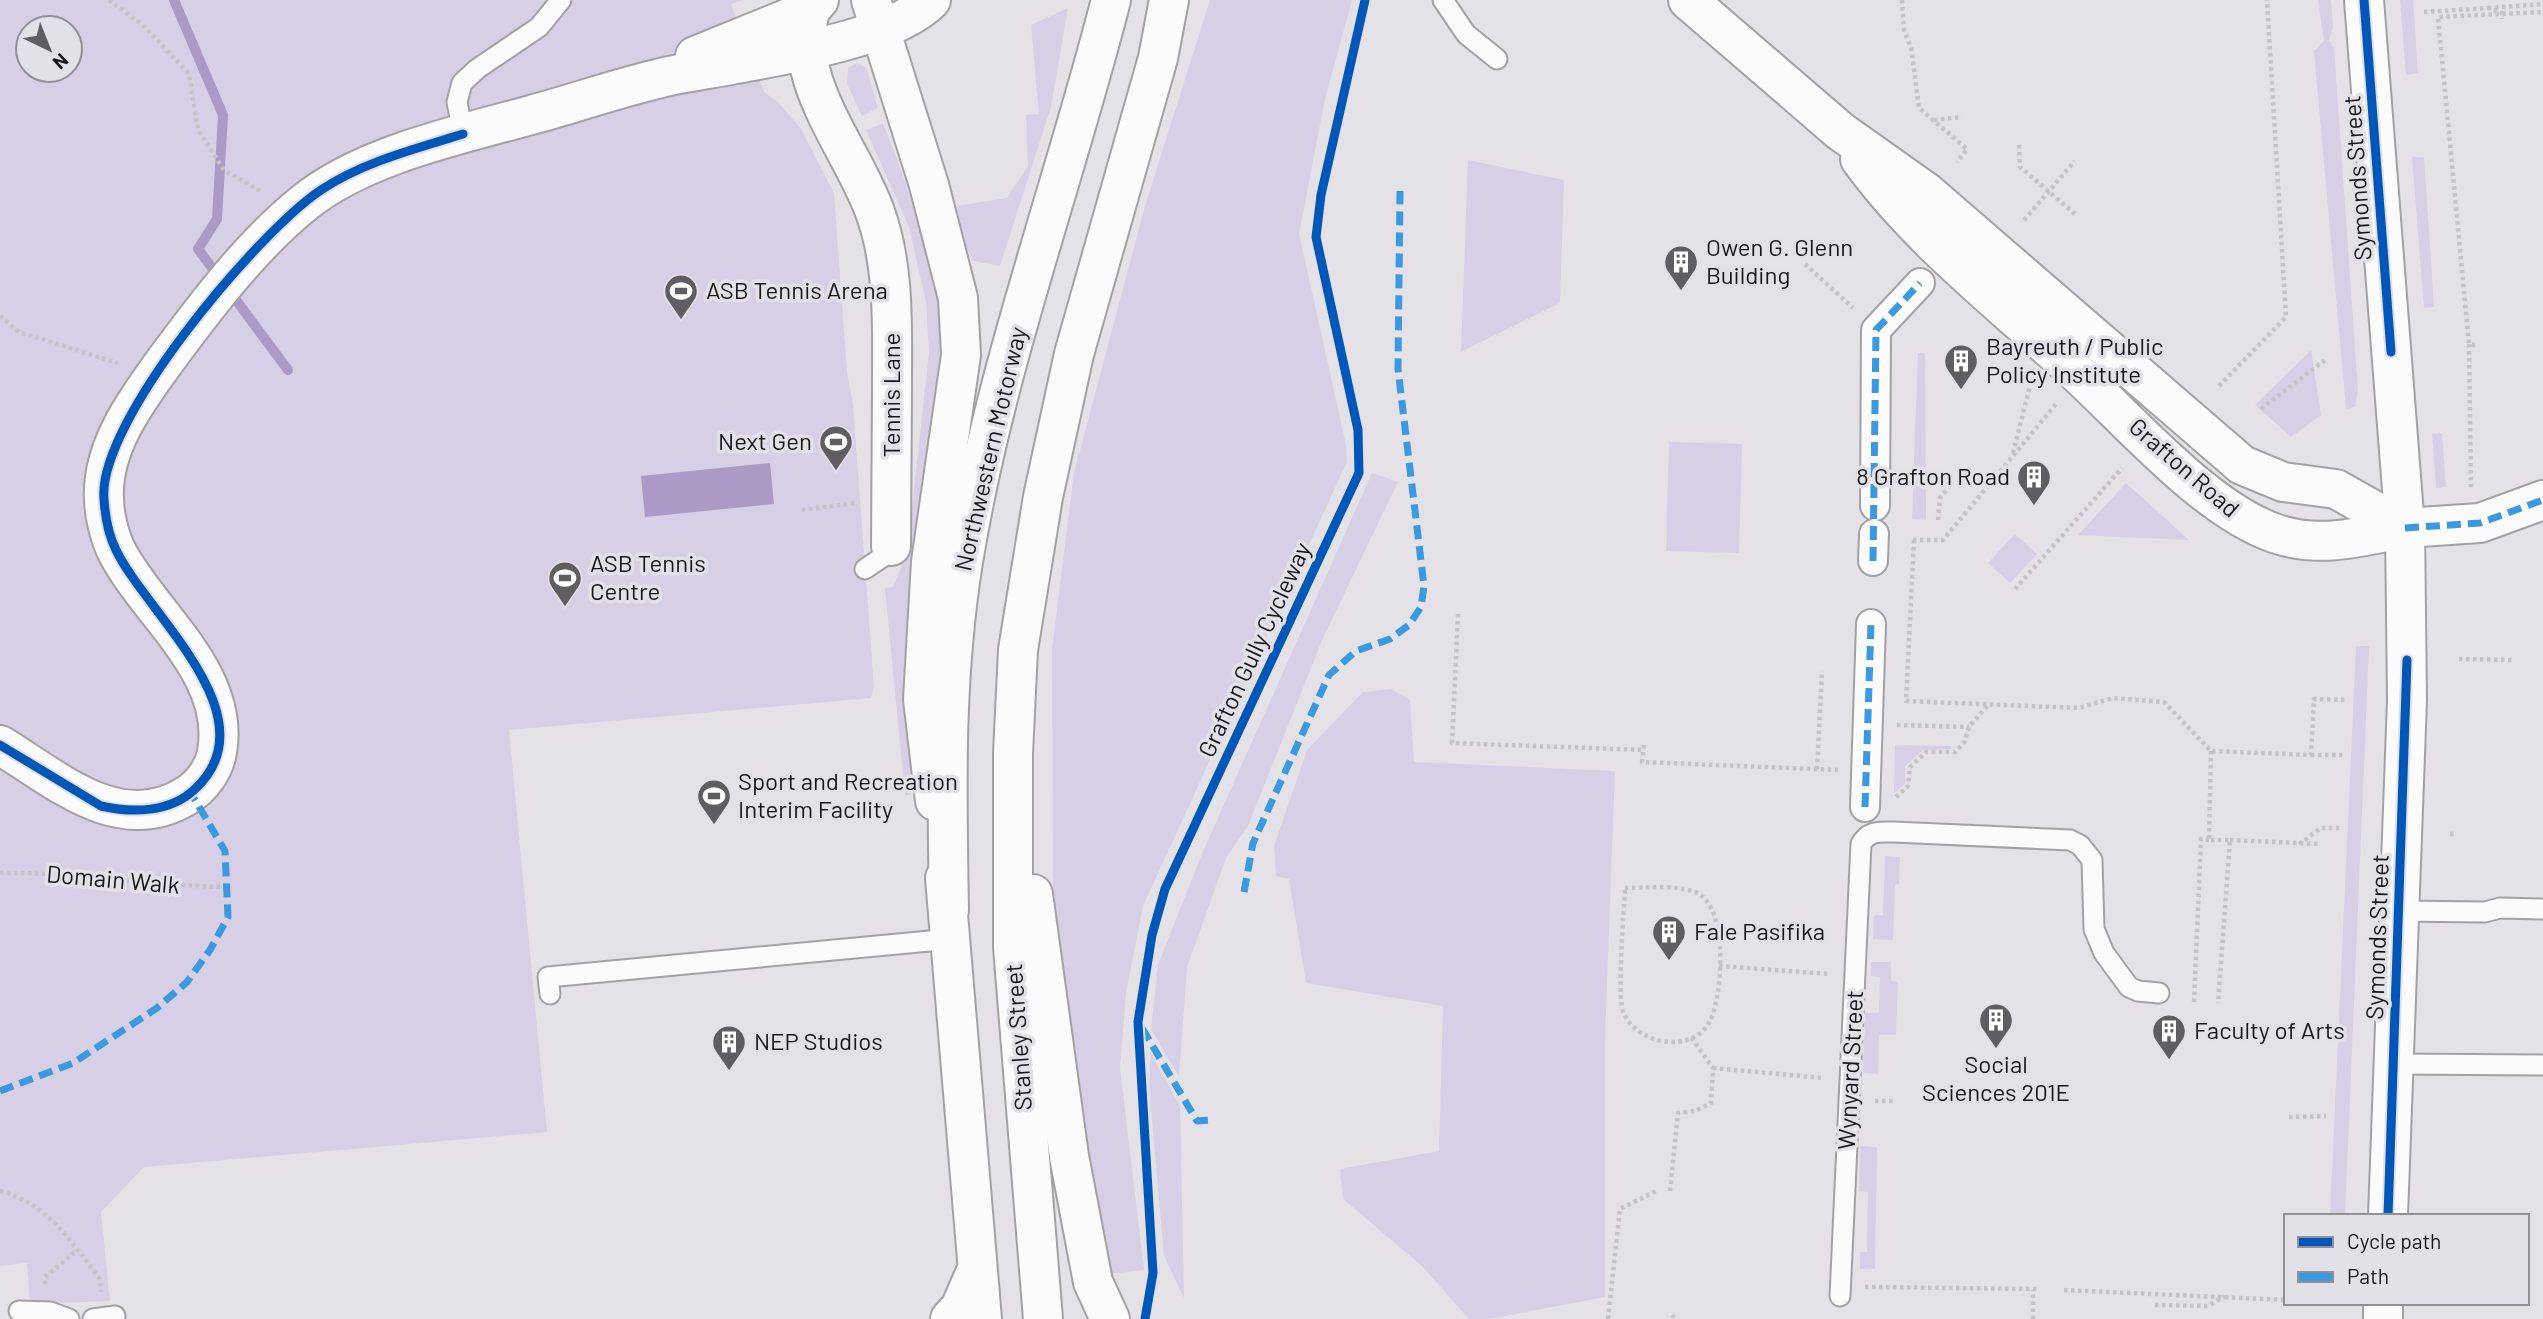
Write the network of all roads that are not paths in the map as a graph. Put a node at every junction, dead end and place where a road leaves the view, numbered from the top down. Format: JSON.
{"nodes":[{"id":1,"x":562,"y":0,"type":"edge"},
{"id":2,"x":931,"y":0,"type":"edge"},
{"id":3,"x":1111,"y":0,"type":"edge"},
{"id":4,"x":1169,"y":0,"type":"edge"},
{"id":5,"x":1180,"y":0,"type":"edge"},
{"id":6,"x":1443,"y":0,"type":"edge"},
{"id":7,"x":1688,"y":0,"type":"edge"},
{"id":8,"x":2364,"y":0,"type":"edge"},
{"id":9,"x":815,"y":4,"type":"edge"},
{"id":10,"x":875,"y":14,"type":"edge"},
{"id":11,"x":771,"y":25,"type":"junction"},
{"id":12,"x":805,"y":51,"type":"junction"},
{"id":13,"x":1158,"y":58,"type":"junction"},
{"id":14,"x":1497,"y":59,"type":"dead end"},
{"id":15,"x":656,"y":79,"type":"junction"},
{"id":16,"x":1840,"y":131,"type":"junction"},
{"id":17,"x":463,"y":134,"type":"junction"},
{"id":18,"x":1920,"y":283,"type":"dead end"},
{"id":19,"x":2543,"y":500,"type":"edge"},
{"id":20,"x":1875,"y":506,"type":"dead end"},
{"id":21,"x":2404,"y":528,"type":"junction"},
{"id":22,"x":878,"y":557,"type":"dead end"},
{"id":23,"x":1871,"y":624,"type":"dead end"},
{"id":24,"x":0,"y":745,"type":"edge"},
{"id":25,"x":1013,"y":753,"type":"junction"},
{"id":26,"x":1878,"y":804,"type":"road end"},
{"id":27,"x":2543,"y":909,"type":"edge"},
{"id":28,"x":2397,"y":911,"type":"junction"},
{"id":29,"x":950,"y":924,"type":"junction"},
{"id":30,"x":2159,"y":993,"type":"dead end"},
{"id":31,"x":550,"y":994,"type":"dead end"},
{"id":32,"x":2393,"y":1064,"type":"junction"},
{"id":33,"x":2543,"y":1065,"type":"edge"},
{"id":34,"x":2388,"y":1214,"type":"edge"},
{"id":35,"x":977,"y":1269,"type":"junction"},
{"id":36,"x":1840,"y":1292,"type":"road end"},
{"id":37,"x":19,"y":1311,"type":"dead end"},
{"id":38,"x":114,"y":1315,"type":"dead end"},
{"id":39,"x":69,"y":1319,"type":"edge"},
{"id":40,"x":93,"y":1319,"type":"edge"},
{"id":41,"x":950,"y":1319,"type":"edge"},
{"id":42,"x":982,"y":1319,"type":"edge"},
{"id":43,"x":1043,"y":1319,"type":"edge"},
{"id":44,"x":1110,"y":1319,"type":"edge"}],
"edges":[{"from":1,"to":17,"type":"lane"},
{"from":2,"to":10,"type":"main road"},
{"from":3,"to":29,"type":"main road","name":"Northwestern Motorway"},
{"from":4,"to":13,"type":"main road"},
{"from":5,"to":13,"type":"main road"},
{"from":6,"to":14,"type":"lane"},
{"from":7,"to":16,"type":"main road","name":"Grafton Road"},
{"from":8,"to":21,"type":"main road","name":"Symonds Street"},
{"from":9,"to":11,"type":"main road"},
{"from":9,"to":12,"type":"main road","name":"Tennis Lane"},
{"from":10,"to":12,"type":"main road"},
{"from":10,"to":29,"type":"main road"},
{"from":11,"to":12,"type":"main road"},
{"from":11,"to":15,"type":"main road"},
{"from":12,"to":15,"type":"main road"},
{"from":12,"to":22,"type":"main road","name":"Tennis Lane"},
{"from":13,"to":25,"type":"main road"},
{"from":15,"to":17,"type":"main road"},
{"from":16,"to":21,"type":"main road","name":"Grafton Road"},
{"from":16,"to":21,"type":"main road","name":"Grafton Road"},
{"from":17,"to":24,"type":"main road"},
{"from":18,"to":20,"type":"street"},
{"from":19,"to":21,"type":"main road"},
{"from":21,"to":28,"type":"main road","name":"Symonds Street"},
{"from":23,"to":26,"type":"street"},
{"from":25,"to":43,"type":"main road","name":"Stanley Street"},
{"from":25,"to":44,"type":"main road"},
{"from":27,"to":28,"type":"lane"},
{"from":28,"to":32,"type":"main road","name":"Symonds Street"},
{"from":29,"to":31,"type":"lane"},
{"from":29,"to":35,"type":"main road"},
{"from":30,"to":36,"type":"lane","name":"Wynyard Street"},
{"from":32,"to":33,"type":"lane"},
{"from":32,"to":34,"type":"main road","name":"Symonds Street"},
{"from":35,"to":41,"type":"main road"},
{"from":35,"to":42,"type":"main road"},
{"from":37,"to":39,"type":"lane"},
{"from":38,"to":40,"type":"lane"}]}
